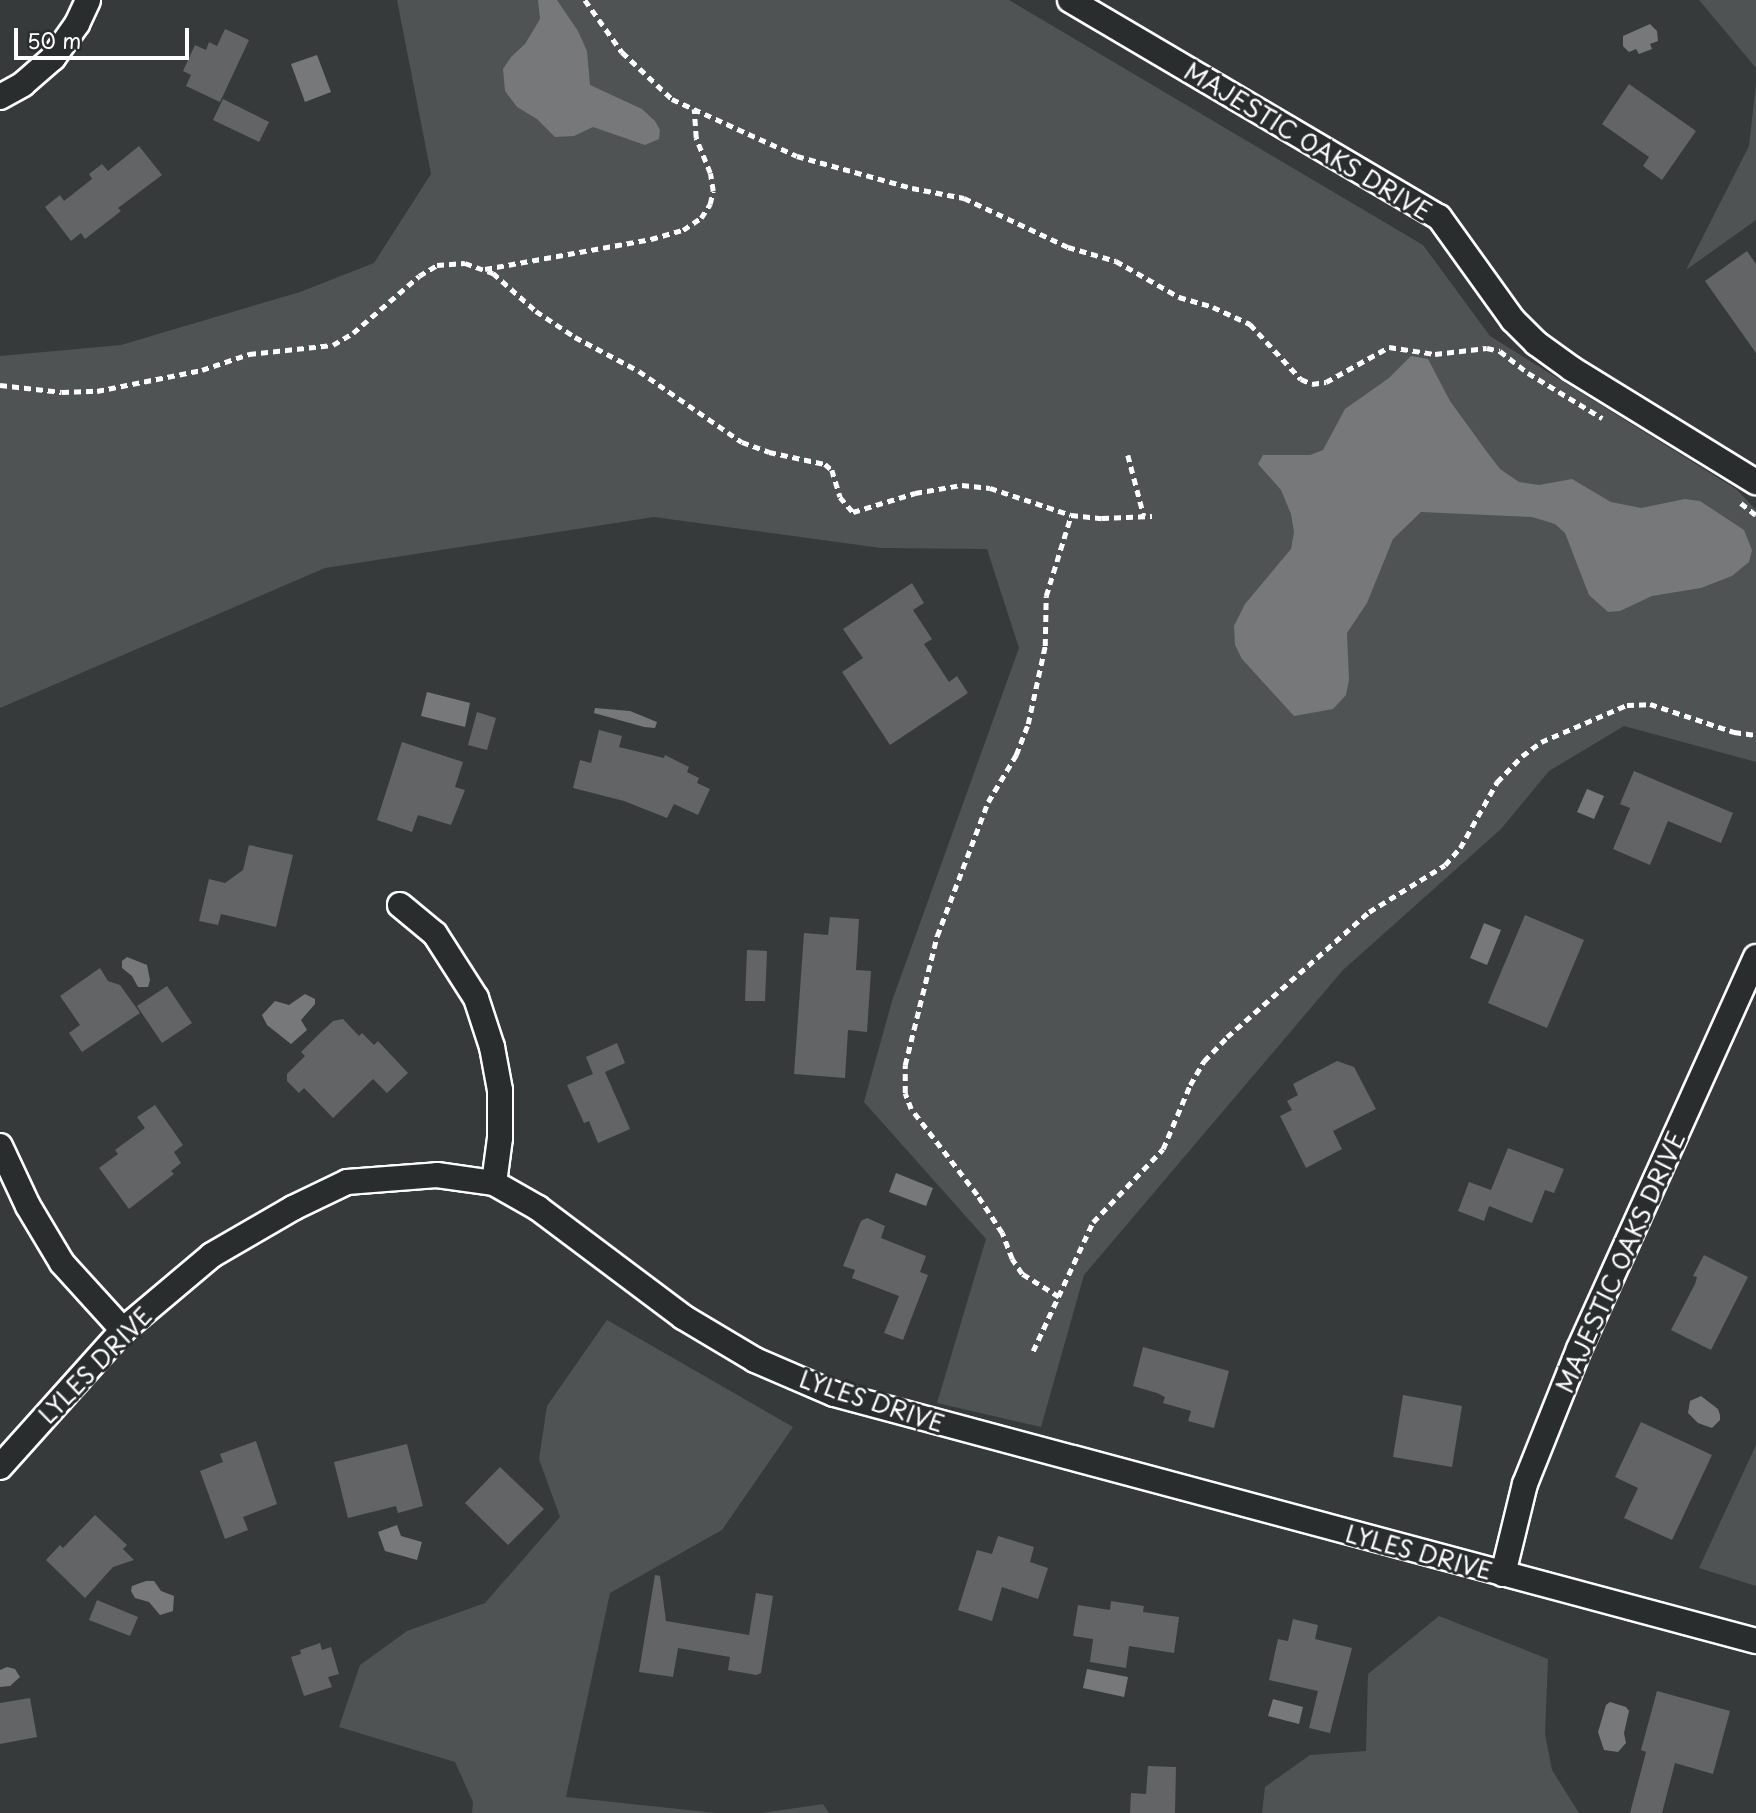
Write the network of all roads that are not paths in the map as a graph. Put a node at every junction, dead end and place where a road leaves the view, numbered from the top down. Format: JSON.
{"nodes":[{"id":1,"x":88,"y":0,"type":"edge"},
{"id":2,"x":1070,"y":0,"type":"edge"},
{"id":3,"x":0,"y":97,"type":"edge"},
{"id":4,"x":1756,"y":482,"type":"edge"},
{"id":5,"x":400,"y":905,"type":"dead end"},
{"id":6,"x":1756,"y":957,"type":"edge"},
{"id":7,"x":0,"y":1146,"type":"edge"},
{"id":8,"x":494,"y":1183,"type":"junction"},
{"id":9,"x":122,"y":1330,"type":"junction"},
{"id":10,"x":0,"y":1467,"type":"edge"},
{"id":11,"x":1503,"y":1574,"type":"junction"},
{"id":12,"x":1756,"y":1642,"type":"edge"}],
"edges":[{"from":1,"to":3,"type":"street"},
{"from":2,"to":4,"type":"street","name":"MAJESTIC OAKS DRIVE"},
{"from":5,"to":8,"type":"street"},
{"from":6,"to":11,"type":"street","name":"MAJESTIC OAKS DRIVE"},
{"from":7,"to":9,"type":"street"},
{"from":8,"to":9,"type":"street","name":"LYLES DRIVE"},
{"from":8,"to":11,"type":"street","name":"LYLES DRIVE"},
{"from":9,"to":10,"type":"street","name":"LYLES DRIVE"},
{"from":11,"to":12,"type":"street","name":"LYLES DRIVE"}]}
